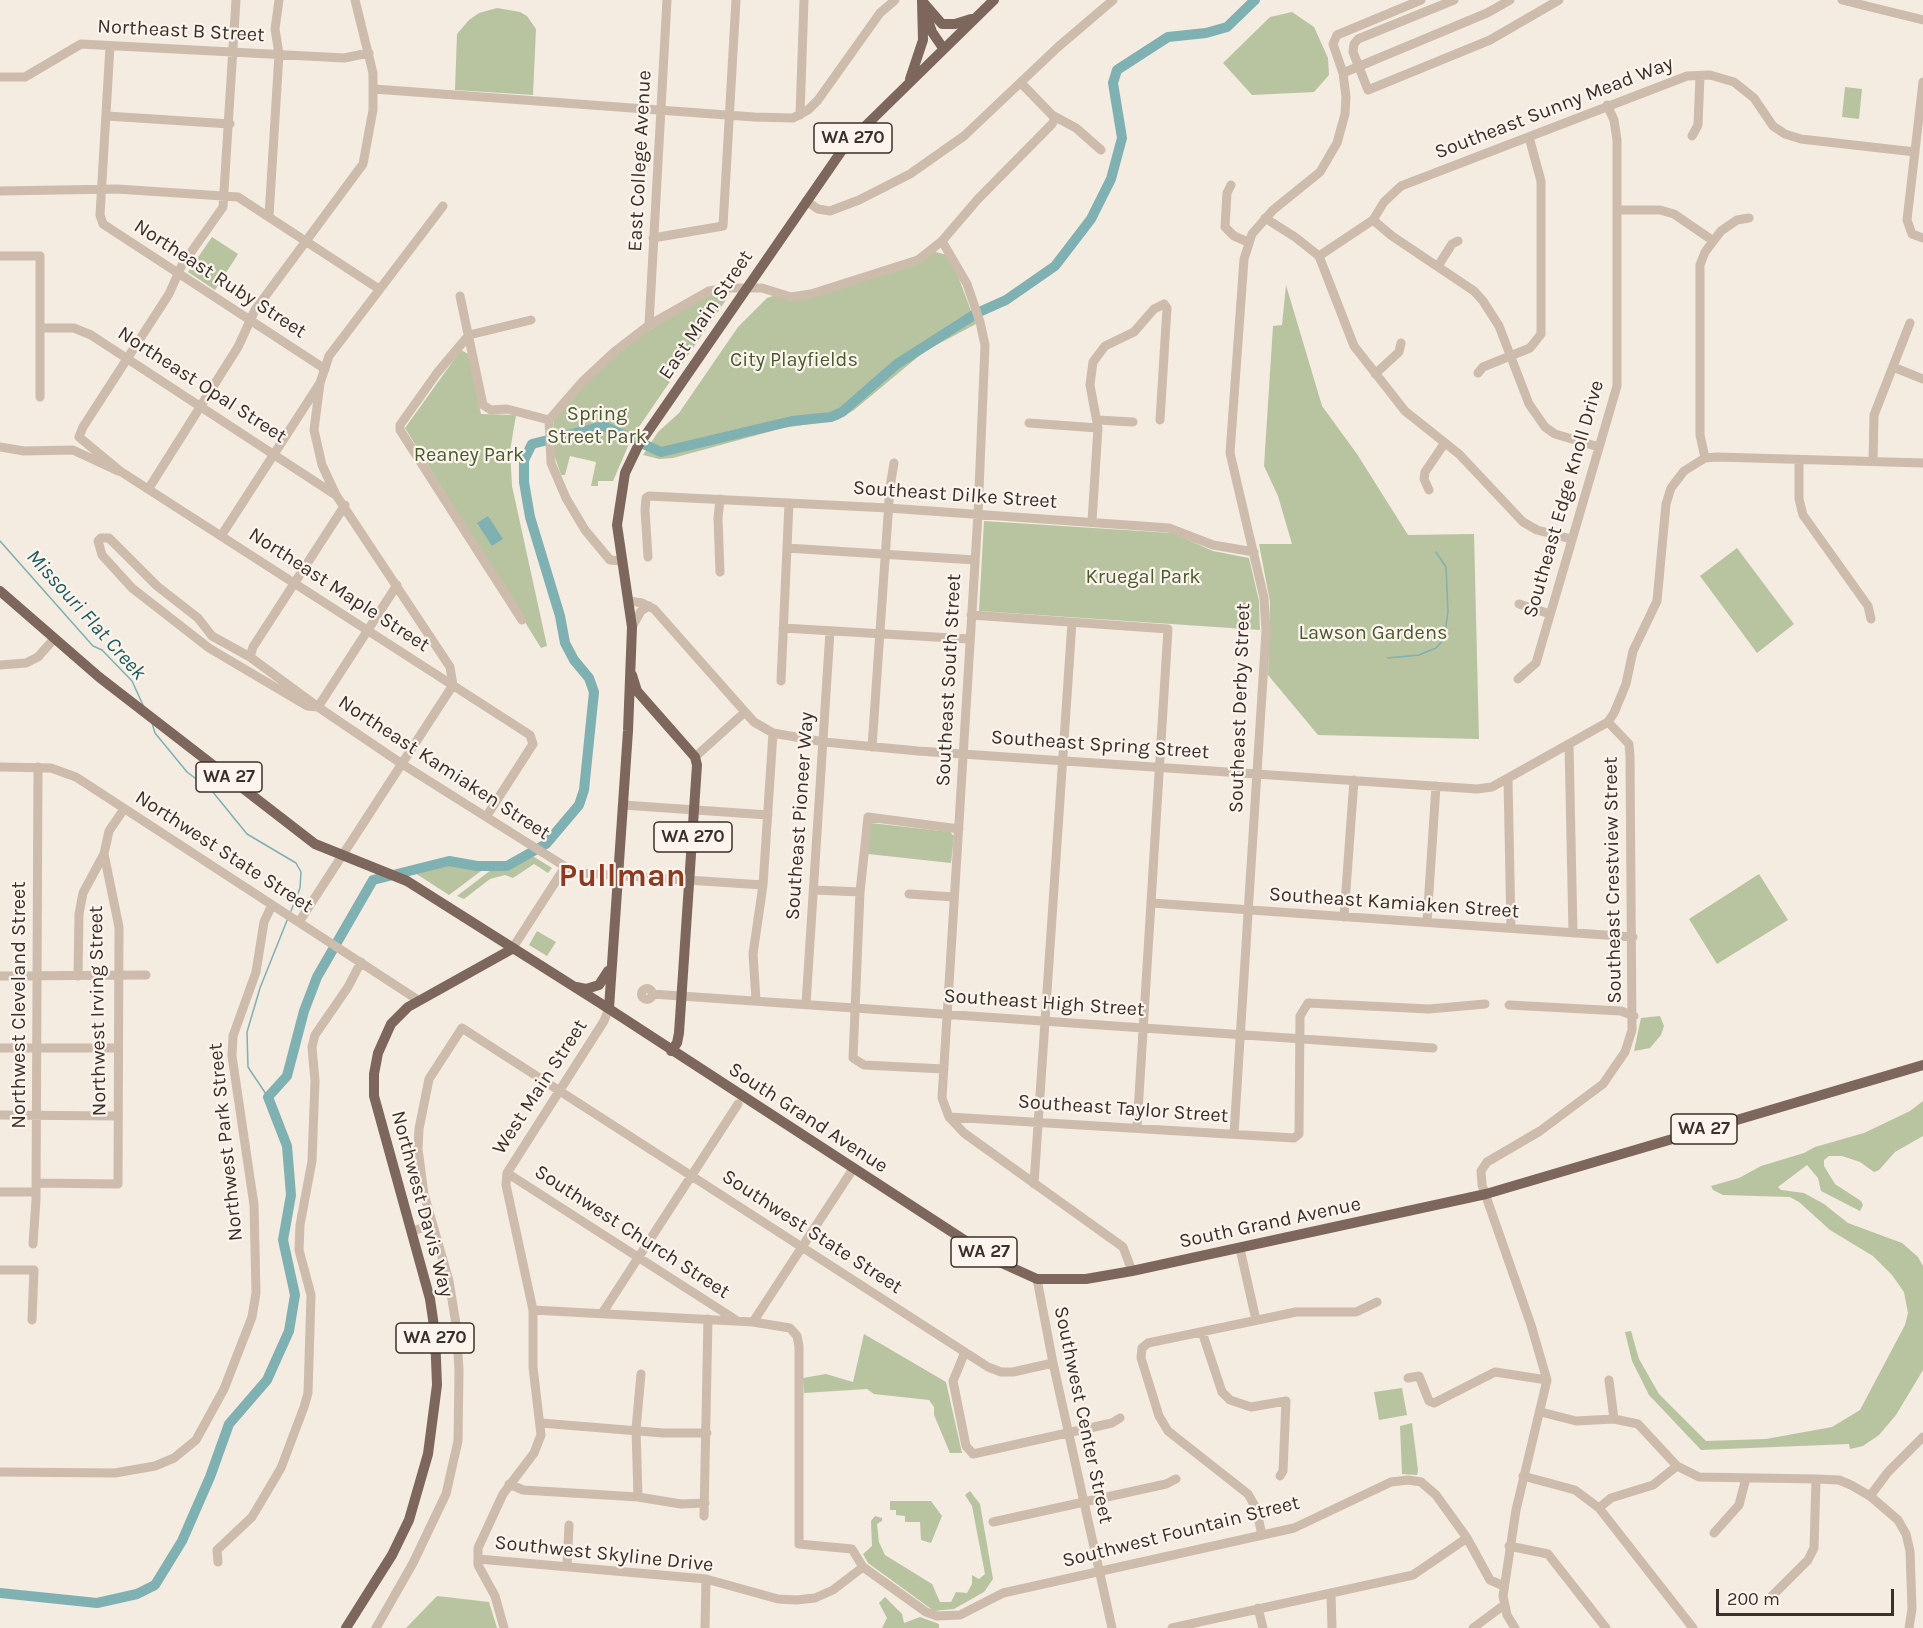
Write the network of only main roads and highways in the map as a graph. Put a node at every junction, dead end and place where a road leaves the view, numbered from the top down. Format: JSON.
{"nodes":[{"id":1,"x":921,"y":0,"type":"edge"},
{"id":2,"x":994,"y":0,"type":"edge"},
{"id":3,"x":974,"y":18,"type":"junction"},
{"id":4,"x":943,"y":48,"type":"junction"},
{"id":5,"x":908,"y":83,"type":"junction"},
{"id":6,"x":0,"y":591,"type":"edge"},
{"id":7,"x":630,"y":666,"type":"junction"},
{"id":8,"x":642,"y":698,"type":"junction"},
{"id":9,"x":627,"y":716,"type":"junction"},
{"id":10,"x":512,"y":949,"type":"junction"},
{"id":11,"x":612,"y":951,"type":"junction"},
{"id":12,"x":568,"y":984,"type":"junction"},
{"id":13,"x":609,"y":1008,"type":"junction"},
{"id":14,"x":671,"y":1051,"type":"junction"},
{"id":15,"x":1923,"y":1065,"type":"edge"},
{"id":16,"x":346,"y":1628,"type":"edge"}],
"edges":[{"from":1,"to":3,"type":"main road"},
{"from":1,"to":4,"type":"main road"},
{"from":1,"to":5,"type":"main road"},
{"from":2,"to":3,"type":"main road","name":"East Main Street","number":"WA 270"},
{"from":3,"to":4,"type":"main road","name":"East Main Street","number":"WA 270"},
{"from":4,"to":5,"type":"main road","name":"East Main Street","number":"WA 270"},
{"from":5,"to":7,"type":"main road","name":"East Main Street","number":"WA 270"},
{"from":6,"to":10,"type":"main road","number":"WA 27"},
{"from":7,"to":8,"type":"main road"},
{"from":7,"to":9,"type":"main road","name":"East Main Street"},
{"from":8,"to":9,"type":"main road"},
{"from":8,"to":14,"type":"main road","number":"WA 270"},
{"from":9,"to":11,"type":"main road","name":"East Main Street"},
{"from":10,"to":12,"type":"main road","number":"WA 27"},
{"from":10,"to":16,"type":"main road","name":"Northwest Davis Way","number":"WA 270"},
{"from":11,"to":12,"type":"main road"},
{"from":11,"to":13,"type":"main road","name":"East Main Street"},
{"from":12,"to":13,"type":"main road","number":"WA 27"},
{"from":13,"to":14,"type":"main road","number":"WA 27"},
{"from":14,"to":15,"type":"main road","name":"South Grand Avenue","number":"WA 27"}]}
